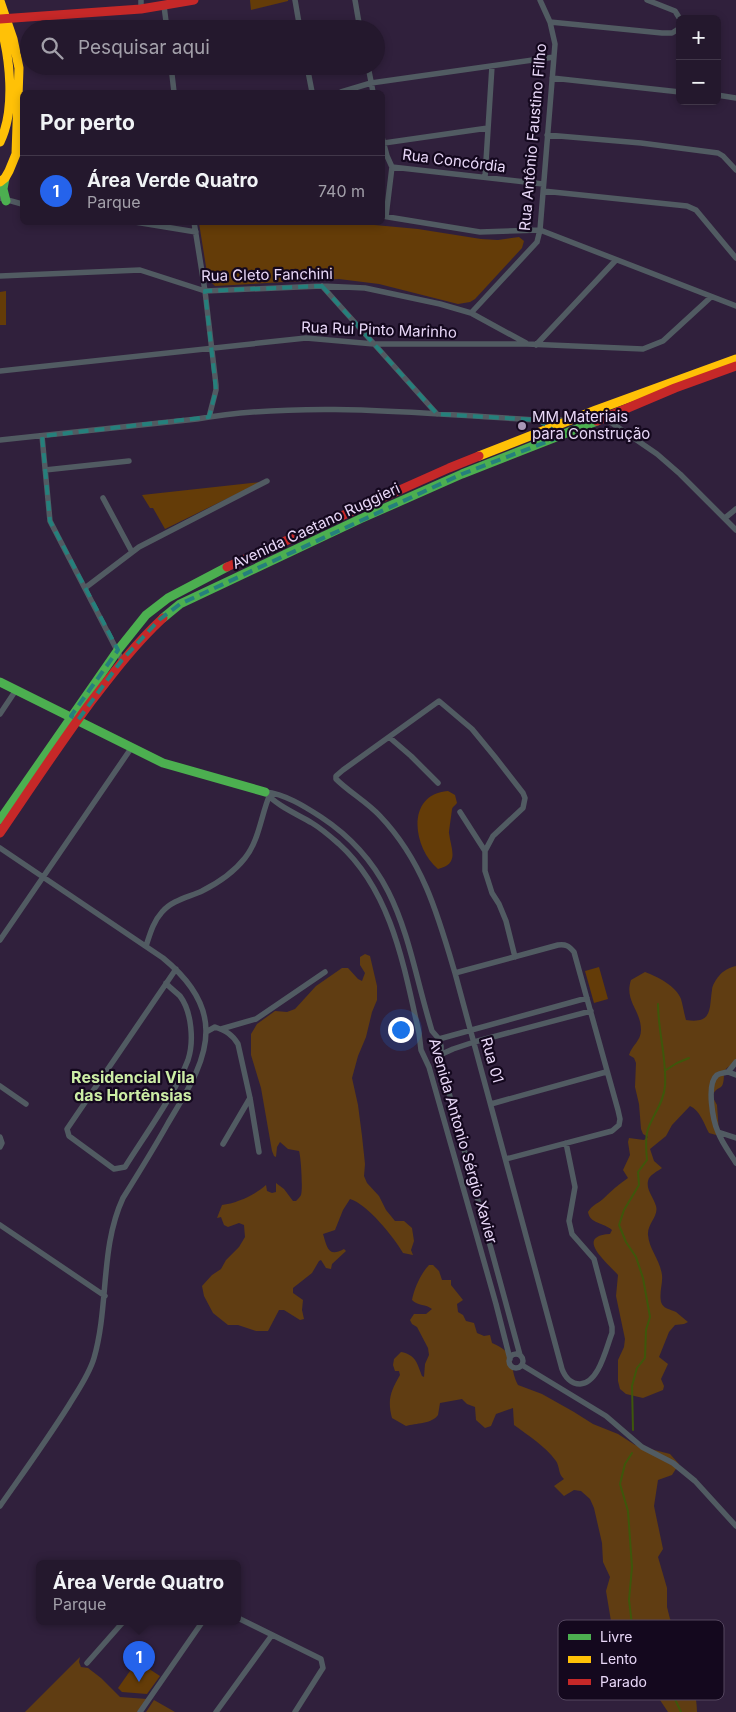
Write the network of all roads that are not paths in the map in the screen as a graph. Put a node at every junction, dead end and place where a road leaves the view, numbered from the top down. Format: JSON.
{"nodes":[{"id":1,"x":194,"y":0,"type":"edge"},
{"id":2,"x":295,"y":0,"type":"edge"},
{"id":3,"x":355,"y":0,"type":"edge"},
{"id":4,"x":540,"y":0,"type":"edge"},
{"id":5,"x":647,"y":0,"type":"edge"},
{"id":6,"x":0,"y":1,"type":"edge"},
{"id":7,"x":141,"y":4,"type":"edge"},
{"id":8,"x":164,"y":6,"type":"junction"},
{"id":9,"x":678,"y":15,"type":"edge"},
{"id":10,"x":2,"y":20,"type":"edge"},
{"id":11,"x":166,"y":20,"type":"edge"},
{"id":12,"x":298,"y":20,"type":"edge"},
{"id":13,"x":358,"y":20,"type":"edge"},
{"id":14,"x":550,"y":22,"type":"junction"},
{"id":15,"x":676,"y":31,"type":"edge"},
{"id":16,"x":554,"y":57,"type":"junction"},
{"id":17,"x":492,"y":66,"type":"junction"},
{"id":18,"x":172,"y":75,"type":"edge"},
{"id":19,"x":309,"y":75,"type":"edge"},
{"id":20,"x":370,"y":75,"type":"edge"},
{"id":21,"x":552,"y":78,"type":"junction"},
{"id":22,"x":371,"y":83,"type":"junction"},
{"id":23,"x":174,"y":90,"type":"edge"},
{"id":24,"x":312,"y":90,"type":"edge"},
{"id":25,"x":348,"y":90,"type":"edge"},
{"id":26,"x":373,"y":90,"type":"edge"},
{"id":27,"x":676,"y":92,"type":"edge"},
{"id":28,"x":721,"y":96,"type":"edge"},
{"id":29,"x":736,"y":98,"type":"edge"},
{"id":30,"x":488,"y":128,"type":"junction"},
{"id":31,"x":547,"y":135,"type":"junction"},
{"id":32,"x":20,"y":137,"type":"edge"},
{"id":33,"x":1,"y":139,"type":"edge"},
{"id":34,"x":385,"y":140,"type":"edge"},
{"id":35,"x":385,"y":157,"type":"edge"},
{"id":36,"x":392,"y":166,"type":"junction"},
{"id":37,"x":736,"y":170,"type":"edge"},
{"id":38,"x":485,"y":177,"type":"junction"},
{"id":39,"x":3,"y":180,"type":"edge"},
{"id":40,"x":543,"y":188,"type":"junction"},
{"id":41,"x":3,"y":199,"type":"edge"},
{"id":42,"x":20,"y":203,"type":"edge"},
{"id":43,"x":385,"y":210,"type":"edge"},
{"id":44,"x":385,"y":216,"type":"edge"},
{"id":45,"x":153,"y":225,"type":"edge"},
{"id":46,"x":195,"y":225,"type":"edge"},
{"id":47,"x":540,"y":230,"type":"junction"},
{"id":48,"x":196,"y":232,"type":"junction"},
{"id":49,"x":736,"y":258,"type":"edge"},
{"id":50,"x":616,"y":260,"type":"junction"},
{"id":51,"x":0,"y":276,"type":"edge"},
{"id":52,"x":322,"y":286,"type":"junction"},
{"id":53,"x":205,"y":291,"type":"junction"},
{"id":54,"x":711,"y":297,"type":"junction"},
{"id":55,"x":736,"y":306,"type":"edge"},
{"id":56,"x":471,"y":313,"type":"junction"},
{"id":57,"x":374,"y":344,"type":"junction"},
{"id":58,"x":527,"y":344,"type":"junction"},
{"id":59,"x":536,"y":345,"type":"junction"},
{"id":60,"x":212,"y":349,"type":"junction"},
{"id":61,"x":736,"y":359,"type":"edge"},
{"id":62,"x":736,"y":366,"type":"edge"},
{"id":63,"x":0,"y":372,"type":"edge"},
{"id":64,"x":596,"y":410,"type":"junction"},
{"id":65,"x":437,"y":414,"type":"junction"},
{"id":66,"x":209,"y":417,"type":"junction"},
{"id":67,"x":603,"y":417,"type":"junction"},
{"id":68,"x":576,"y":419,"type":"junction"},
{"id":69,"x":538,"y":420,"type":"junction"},
{"id":70,"x":553,"y":428,"type":"junction"},
{"id":71,"x":42,"y":436,"type":"junction"},
{"id":72,"x":562,"y":436,"type":"junction"},
{"id":73,"x":0,"y":440,"type":"edge"},
{"id":74,"x":129,"y":461,"type":"dead end"},
{"id":75,"x":45,"y":470,"type":"junction"},
{"id":76,"x":267,"y":481,"type":"dead end"},
{"id":77,"x":102,"y":498,"type":"dead end"},
{"id":78,"x":736,"y":509,"type":"edge"},
{"id":79,"x":725,"y":518,"type":"junction"},
{"id":80,"x":736,"y":530,"type":"edge"},
{"id":81,"x":132,"y":552,"type":"junction"},
{"id":82,"x":85,"y":588,"type":"junction"},
{"id":83,"x":118,"y":650,"type":"junction"},
{"id":84,"x":122,"y":660,"type":"junction"},
{"id":85,"x":0,"y":682,"type":"edge"},
{"id":86,"x":16,"y":690,"type":"junction"},
{"id":87,"x":0,"y":714,"type":"edge"},
{"id":88,"x":74,"y":718,"type":"junction"},
{"id":89,"x":389,"y":737,"type":"junction"},
{"id":90,"x":132,"y":747,"type":"junction"},
{"id":91,"x":438,"y":783,"type":"dead end"},
{"id":92,"x":268,"y":794,"type":"junction"},
{"id":93,"x":460,"y":812,"type":"dead end"},
{"id":94,"x":0,"y":820,"type":"edge"},
{"id":95,"x":0,"y":833,"type":"edge"},
{"id":96,"x":0,"y":848,"type":"edge"},
{"id":97,"x":485,"y":852,"type":"junction"},
{"id":98,"x":43,"y":877,"type":"junction"},
{"id":99,"x":0,"y":940,"type":"edge"},
{"id":100,"x":146,"y":946,"type":"junction"},
{"id":101,"x":515,"y":957,"type":"junction"},
{"id":102,"x":176,"y":969,"type":"junction"},
{"id":103,"x":325,"y":972,"type":"dead end"},
{"id":104,"x":455,"y":973,"type":"junction"},
{"id":105,"x":166,"y":983,"type":"junction"},
{"id":106,"x":587,"y":998,"type":"junction"},
{"id":107,"x":591,"y":1011,"type":"junction"},
{"id":108,"x":221,"y":1029,"type":"junction"},
{"id":109,"x":432,"y":1031,"type":"junction"},
{"id":110,"x":471,"y":1031,"type":"junction"},
{"id":111,"x":206,"y":1032,"type":"junction"},
{"id":112,"x":419,"y":1034,"type":"junction"},
{"id":113,"x":438,"y":1039,"type":"junction"},
{"id":114,"x":474,"y":1042,"type":"junction"},
{"id":115,"x":442,"y":1054,"type":"junction"},
{"id":116,"x":441,"y":1062,"type":"junction"},
{"id":117,"x":736,"y":1062,"type":"edge"},
{"id":118,"x":429,"y":1067,"type":"junction"},
{"id":119,"x":606,"y":1072,"type":"junction"},
{"id":120,"x":728,"y":1072,"type":"junction"},
{"id":121,"x":736,"y":1075,"type":"edge"},
{"id":122,"x":0,"y":1086,"type":"edge"},
{"id":123,"x":250,"y":1098,"type":"junction"},
{"id":124,"x":26,"y":1104,"type":"dead end"},
{"id":125,"x":491,"y":1104,"type":"junction"},
{"id":126,"x":718,"y":1132,"type":"junction"},
{"id":127,"x":0,"y":1137,"type":"edge"},
{"id":128,"x":736,"y":1138,"type":"edge"},
{"id":129,"x":566,"y":1143,"type":"junction"},
{"id":130,"x":223,"y":1144,"type":"dead end"},
{"id":131,"x":0,"y":1147,"type":"edge"},
{"id":132,"x":259,"y":1152,"type":"dead end"},
{"id":133,"x":506,"y":1159,"type":"junction"},
{"id":134,"x":736,"y":1163,"type":"edge"},
{"id":135,"x":0,"y":1225,"type":"edge"},
{"id":136,"x":105,"y":1296,"type":"junction"},
{"id":137,"x":520,"y":1355,"type":"junction"},
{"id":138,"x":510,"y":1359,"type":"junction"},
{"id":139,"x":522,"y":1365,"type":"junction"},
{"id":140,"x":0,"y":1506,"type":"edge"},
{"id":141,"x":736,"y":1526,"type":"edge"},
{"id":142,"x":241,"y":1620,"type":"edge"},
{"id":143,"x":120,"y":1625,"type":"edge"},
{"id":144,"x":200,"y":1625,"type":"edge"},
{"id":145,"x":272,"y":1635,"type":"junction"},
{"id":146,"x":87,"y":1663,"type":"dead end"},
{"id":147,"x":140,"y":1712,"type":"edge"},
{"id":148,"x":216,"y":1712,"type":"edge"},
{"id":149,"x":295,"y":1712,"type":"edge"}],
"edges":[{"from":1,"to":8,"type":"main road"},
{"from":2,"to":12,"type":"street"},
{"from":3,"to":13,"type":"street"},
{"from":4,"to":14,"type":"street","name":"Rua Antônio Faustino Filho"},
{"from":5,"to":9,"type":"street"},
{"from":6,"to":10,"type":"main road"},
{"from":7,"to":8,"type":"main road"},
{"from":7,"to":10,"type":"main road"},
{"from":8,"to":11,"type":"street"},
{"from":10,"to":32,"type":"main road"},
{"from":10,"to":33,"type":"main road"},
{"from":14,"to":15,"type":"street"},
{"from":14,"to":16,"type":"street","name":"Rua Antônio Faustino Filho"},
{"from":16,"to":17,"type":"street"},
{"from":16,"to":21,"type":"street","name":"Rua Antônio Faustino Filho"},
{"from":17,"to":22,"type":"street"},
{"from":17,"to":30,"type":"street"},
{"from":18,"to":23,"type":"street"},
{"from":19,"to":24,"type":"street"},
{"from":20,"to":22,"type":"street"},
{"from":21,"to":27,"type":"street"},
{"from":21,"to":31,"type":"street","name":"Rua Antônio Faustino Filho"},
{"from":22,"to":25,"type":"street"},
{"from":22,"to":26,"type":"street"},
{"from":28,"to":29,"type":"street"},
{"from":30,"to":34,"type":"street"},
{"from":30,"to":38,"type":"street"},
{"from":31,"to":37,"type":"street"},
{"from":31,"to":40,"type":"street","name":"Rua Antônio Faustino Filho"},
{"from":32,"to":39,"type":"main road"},
{"from":35,"to":36,"type":"street"},
{"from":36,"to":38,"type":"street","name":"Rua Concórdia"},
{"from":36,"to":43,"type":"street"},
{"from":38,"to":40,"type":"street","name":"Rua Concórdia"},
{"from":39,"to":41,"type":"main road"},
{"from":40,"to":47,"type":"street","name":"Rua Antônio Faustino Filho"},
{"from":40,"to":49,"type":"street","name":"Rua Concórdia"},
{"from":41,"to":42,"type":"street"},
{"from":44,"to":47,"type":"street"},
{"from":45,"to":48,"type":"street"},
{"from":46,"to":48,"type":"street"},
{"from":47,"to":50,"type":"street"},
{"from":47,"to":56,"type":"street","name":"Rua Antônio Faustino Filho"},
{"from":48,"to":53,"type":"street"},
{"from":50,"to":54,"type":"street"},
{"from":50,"to":59,"type":"street"},
{"from":51,"to":53,"type":"street","name":"Rua Cleto Fanchini"},
{"from":52,"to":53,"type":"street","name":"Rua Cleto Fanchini"},
{"from":52,"to":56,"type":"street","name":"Rua Cleto Fanchini"},
{"from":52,"to":57,"type":"street"},
{"from":53,"to":60,"type":"street"},
{"from":54,"to":55,"type":"street"},
{"from":54,"to":59,"type":"street","name":"Rua Rui Pinto Marinho"},
{"from":56,"to":58,"type":"street","name":"Rua Cleto Fanchini"},
{"from":57,"to":58,"type":"street","name":"Rua Rui Pinto Marinho"},
{"from":57,"to":60,"type":"street","name":"Rua Rui Pinto Marinho"},
{"from":57,"to":65,"type":"street"},
{"from":58,"to":59,"type":"street","name":"Rua Rui Pinto Marinho"},
{"from":60,"to":63,"type":"street","name":"Rua Rui Pinto Marinho"},
{"from":60,"to":66,"type":"street"},
{"from":61,"to":64,"type":"main road","name":"Avenida Caetano Ruggieri"},
{"from":62,"to":67,"type":"main road","name":"Avenida Caetano Ruggieri"},
{"from":64,"to":67,"type":"street"},
{"from":64,"to":68,"type":"main road","name":"Avenida Caetano Ruggieri"},
{"from":65,"to":66,"type":"street"},
{"from":65,"to":69,"type":"street"},
{"from":66,"to":71,"type":"street"},
{"from":67,"to":72,"type":"main road","name":"Avenida Caetano Ruggieri"},
{"from":67,"to":79,"type":"street"},
{"from":68,"to":69,"type":"street"},
{"from":68,"to":70,"type":"main road","name":"Avenida Caetano Ruggieri"},
{"from":69,"to":70,"type":"street"},
{"from":70,"to":72,"type":"street"},
{"from":70,"to":83,"type":"main road","name":"Avenida Caetano Ruggieri"},
{"from":71,"to":73,"type":"street"},
{"from":71,"to":75,"type":"street"},
{"from":72,"to":84,"type":"main road","name":"Avenida Caetano Ruggieri"},
{"from":74,"to":75,"type":"street"},
{"from":75,"to":82,"type":"street"},
{"from":76,"to":81,"type":"street"},
{"from":77,"to":81,"type":"street"},
{"from":78,"to":79,"type":"street"},
{"from":79,"to":80,"type":"street"},
{"from":81,"to":82,"type":"street"},
{"from":82,"to":83,"type":"street"},
{"from":83,"to":84,"type":"street"},
{"from":83,"to":88,"type":"main road","name":"Avenida Caetano Ruggieri"},
{"from":84,"to":88,"type":"main road","name":"Avenida Caetano Ruggieri"},
{"from":85,"to":86,"type":"main road"},
{"from":86,"to":87,"type":"street"},
{"from":86,"to":88,"type":"main road"},
{"from":88,"to":90,"type":"main road"},
{"from":88,"to":94,"type":"main road","name":"Avenida Caetano Ruggieri"},
{"from":88,"to":95,"type":"main road","name":"Avenida Caetano Ruggieri"},
{"from":89,"to":91,"type":"street"},
{"from":89,"to":97,"type":"street"},
{"from":89,"to":104,"type":"street","name":"Rua 01"},
{"from":90,"to":92,"type":"main road"},
{"from":90,"to":98,"type":"street"},
{"from":92,"to":100,"type":"street"},
{"from":92,"to":109,"type":"street","name":"Avenida Antonio Sérgio Xavier"},
{"from":92,"to":112,"type":"street","name":"Avenida Antonio Sérgio Xavier"},
{"from":93,"to":97,"type":"street"},
{"from":96,"to":98,"type":"street"},
{"from":97,"to":101,"type":"street"},
{"from":98,"to":99,"type":"street"},
{"from":98,"to":100,"type":"street"},
{"from":100,"to":102,"type":"street"},
{"from":101,"to":104,"type":"street"},
{"from":101,"to":106,"type":"street"},
{"from":102,"to":105,"type":"street"},
{"from":102,"to":111,"type":"street"},
{"from":103,"to":108,"type":"street"},
{"from":104,"to":110,"type":"street","name":"Rua 01"},
{"from":105,"to":105,"type":"street"},
{"from":106,"to":107,"type":"street"},
{"from":106,"to":110,"type":"street"},
{"from":107,"to":114,"type":"street"},
{"from":107,"to":119,"type":"street"},
{"from":108,"to":111,"type":"street"},
{"from":108,"to":123,"type":"street"},
{"from":109,"to":112,"type":"street"},
{"from":109,"to":113,"type":"street","name":"Avenida Antonio Sérgio Xavier"},
{"from":110,"to":113,"type":"street"},
{"from":110,"to":114,"type":"street","name":"Rua 01"},
{"from":111,"to":136,"type":"street"},
{"from":112,"to":118,"type":"street","name":"Avenida Antonio Sérgio Xavier"},
{"from":113,"to":115,"type":"street","name":"Avenida Antonio Sérgio Xavier"},
{"from":114,"to":115,"type":"street"},
{"from":114,"to":125,"type":"street","name":"Rua 01"},
{"from":115,"to":116,"type":"street","name":"Avenida Antonio Sérgio Xavier"},
{"from":116,"to":118,"type":"street"},
{"from":116,"to":137,"type":"street","name":"Avenida Antonio Sérgio Xavier"},
{"from":117,"to":120,"type":"street"},
{"from":118,"to":138,"type":"street","name":"Avenida Antonio Sérgio Xavier"},
{"from":119,"to":125,"type":"street"},
{"from":119,"to":129,"type":"street"},
{"from":120,"to":121,"type":"street"},
{"from":120,"to":126,"type":"street"},
{"from":122,"to":124,"type":"street"},
{"from":123,"to":130,"type":"street"},
{"from":123,"to":132,"type":"street"},
{"from":125,"to":133,"type":"street","name":"Rua 01"},
{"from":126,"to":128,"type":"street"},
{"from":126,"to":134,"type":"street"},
{"from":127,"to":131,"type":"street"},
{"from":129,"to":133,"type":"street"},
{"from":129,"to":133,"type":"street","name":"Rua 01"},
{"from":135,"to":136,"type":"street"},
{"from":136,"to":140,"type":"street"},
{"from":137,"to":138,"type":"street"},
{"from":137,"to":139,"type":"street"},
{"from":138,"to":139,"type":"street"},
{"from":139,"to":141,"type":"street"},
{"from":142,"to":145,"type":"street"},
{"from":143,"to":146,"type":"street"},
{"from":144,"to":147,"type":"street"},
{"from":145,"to":148,"type":"street"},
{"from":145,"to":149,"type":"street"}]}
